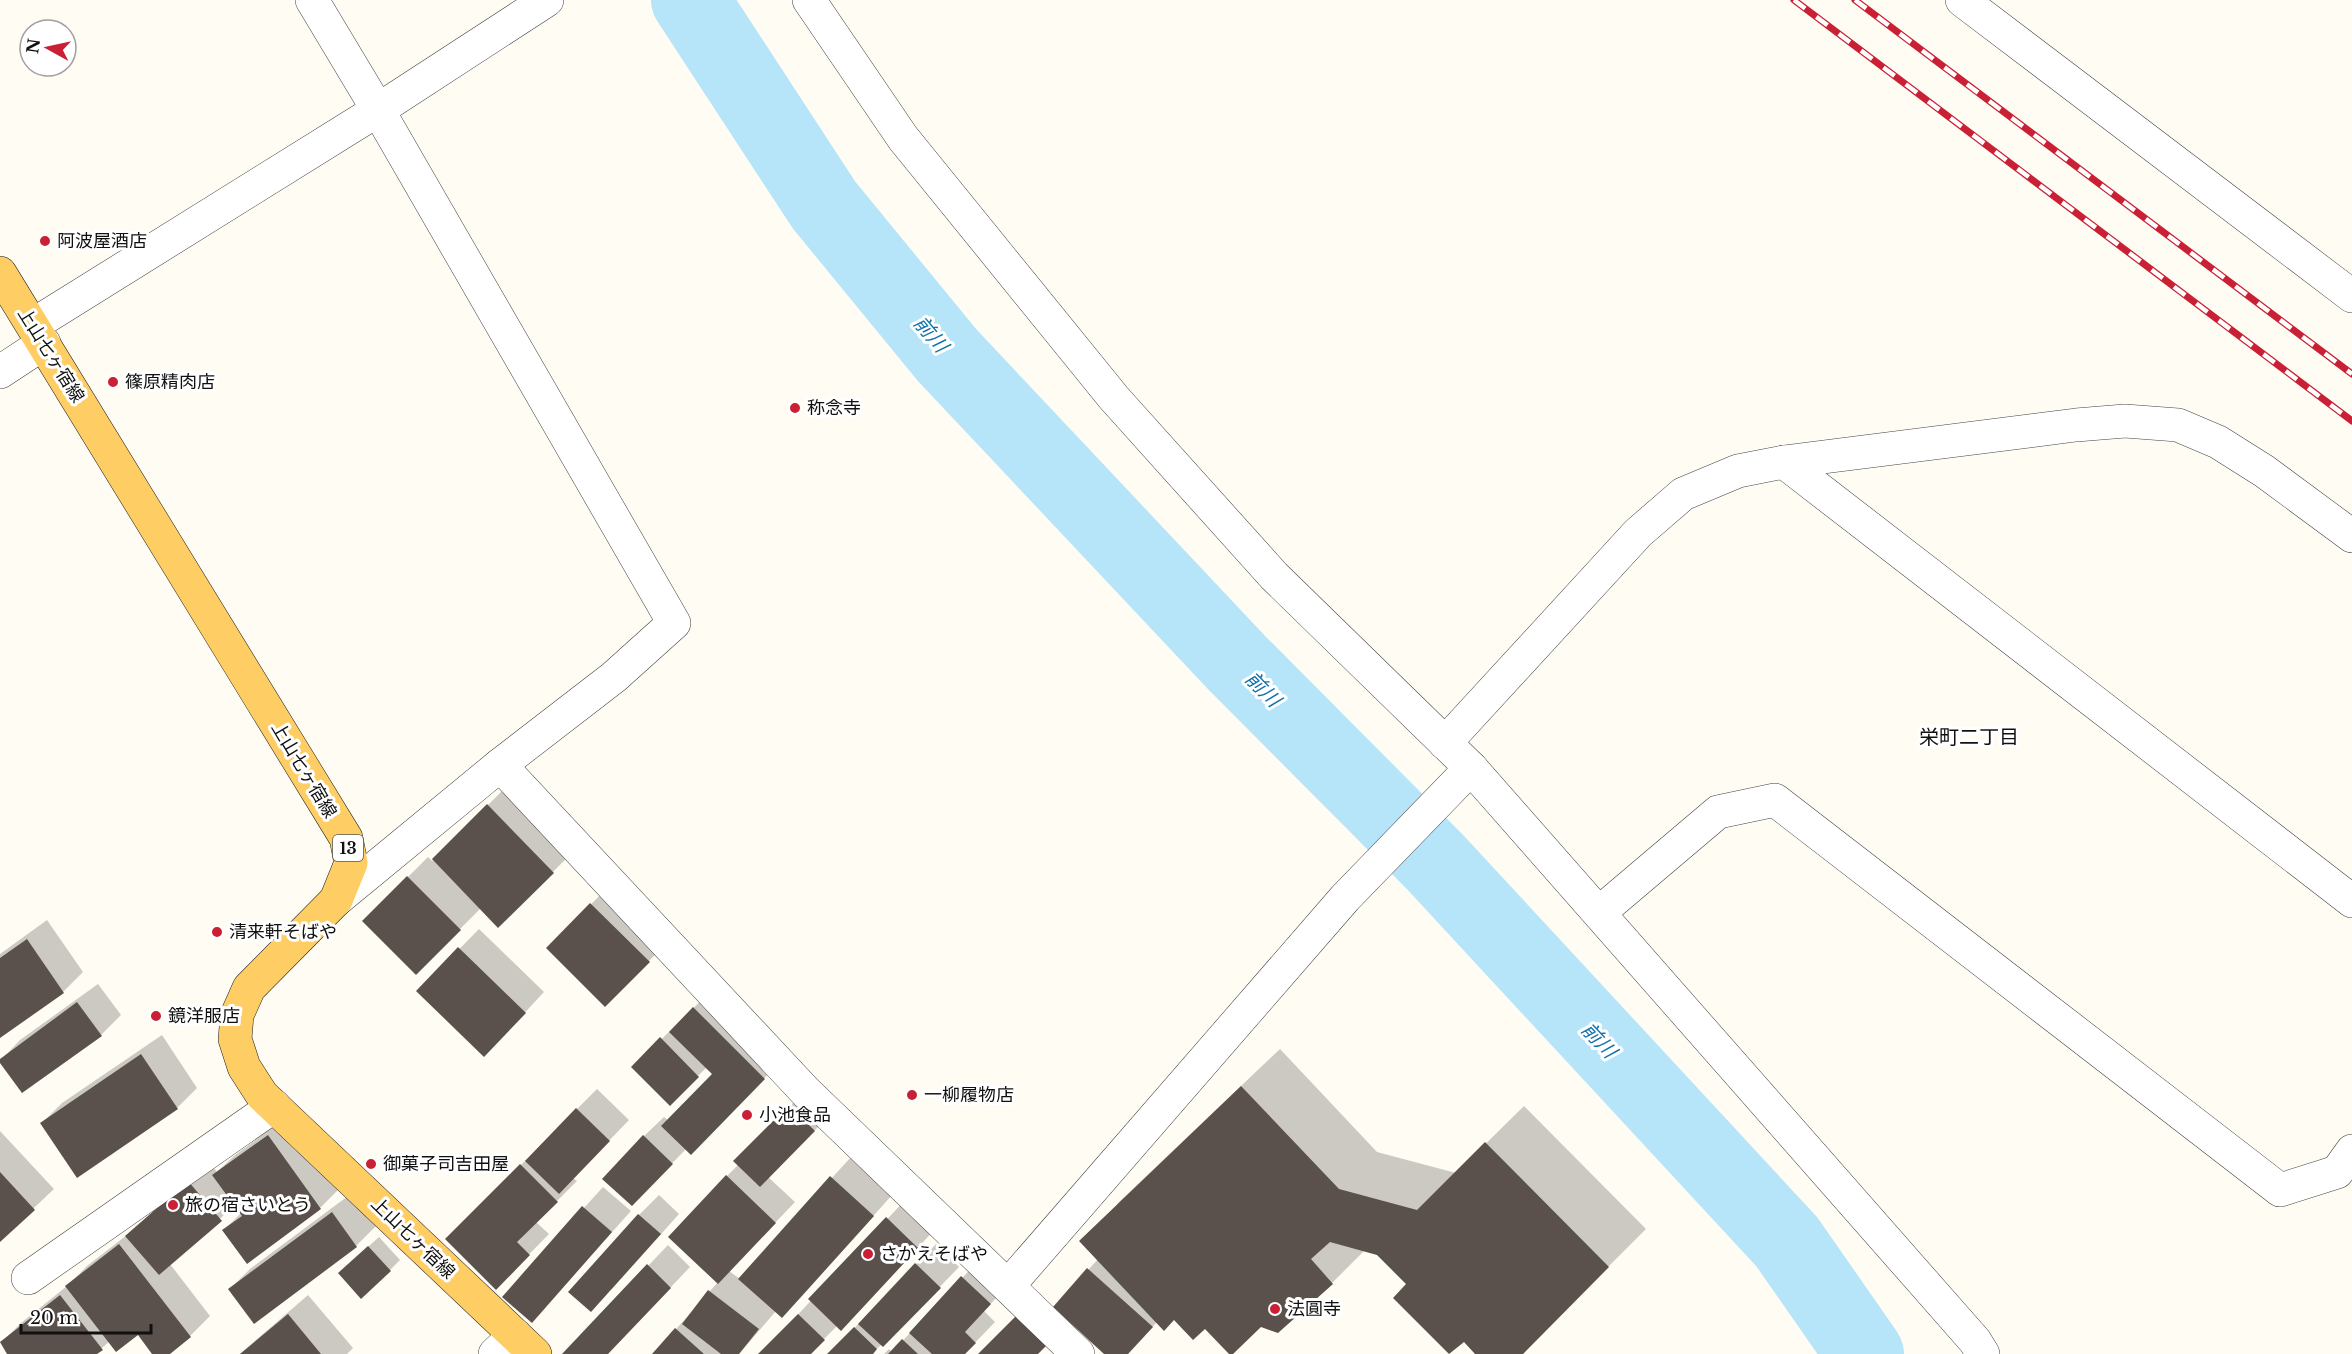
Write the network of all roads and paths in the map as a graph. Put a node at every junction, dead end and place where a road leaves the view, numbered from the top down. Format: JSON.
{"nodes":[{"id":1,"x":312,"y":0,"type":"edge"},
{"id":2,"x":547,"y":0,"type":"edge"},
{"id":3,"x":809,"y":0,"type":"edge"},
{"id":4,"x":1962,"y":0,"type":"edge"},
{"id":5,"x":378,"y":110,"type":"junction"},
{"id":6,"x":0,"y":273,"type":"edge"},
{"id":7,"x":2352,"y":296,"type":"edge"},
{"id":8,"x":38,"y":334,"type":"junction"},
{"id":9,"x":0,"y":372,"type":"edge"},
{"id":10,"x":1784,"y":462,"type":"junction"},
{"id":11,"x":2352,"y":537,"type":"edge"},
{"id":12,"x":1445,"y":743,"type":"junction"},
{"id":13,"x":500,"y":765,"type":"junction"},
{"id":14,"x":1472,"y":768,"type":"junction"},
{"id":15,"x":336,"y":900,"type":"junction"},
{"id":16,"x":2352,"y":901,"type":"edge"},
{"id":17,"x":1600,"y":912,"type":"junction"},
{"id":18,"x":274,"y":1106,"type":"junction"},
{"id":19,"x":2352,"y":1151,"type":"edge"},
{"id":20,"x":28,"y":1278,"type":"dead end"},
{"id":21,"x":1008,"y":1286,"type":"junction"},
{"id":22,"x":515,"y":1348,"type":"edge"},
{"id":23,"x":1078,"y":1354,"type":"edge"},
{"id":24,"x":1983,"y":1354,"type":"edge"}],
"edges":[{"from":1,"to":5,"type":"street"},
{"from":2,"to":5,"type":"street"},
{"from":3,"to":12,"type":"street"},
{"from":4,"to":7,"type":"street"},
{"from":5,"to":8,"type":"street"},
{"from":5,"to":13,"type":"street"},
{"from":6,"to":8,"type":"main road","name":"上山七ヶ宿線","number":"13"},
{"from":8,"to":9,"type":"street"},
{"from":8,"to":15,"type":"main road","name":"上山七ヶ宿線","number":"13"},
{"from":10,"to":11,"type":"street"},
{"from":10,"to":12,"type":"street"},
{"from":10,"to":16,"type":"street"},
{"from":12,"to":14,"type":"street"},
{"from":13,"to":15,"type":"street"},
{"from":13,"to":21,"type":"street"},
{"from":14,"to":17,"type":"street"},
{"from":14,"to":21,"type":"street"},
{"from":15,"to":18,"type":"main road","name":"上山七ヶ宿線","number":"13"},
{"from":17,"to":19,"type":"street"},
{"from":17,"to":24,"type":"street"},
{"from":18,"to":20,"type":"street"},
{"from":18,"to":22,"type":"main road","name":"上山七ヶ宿線","number":"13"},
{"from":21,"to":23,"type":"street"}]}
